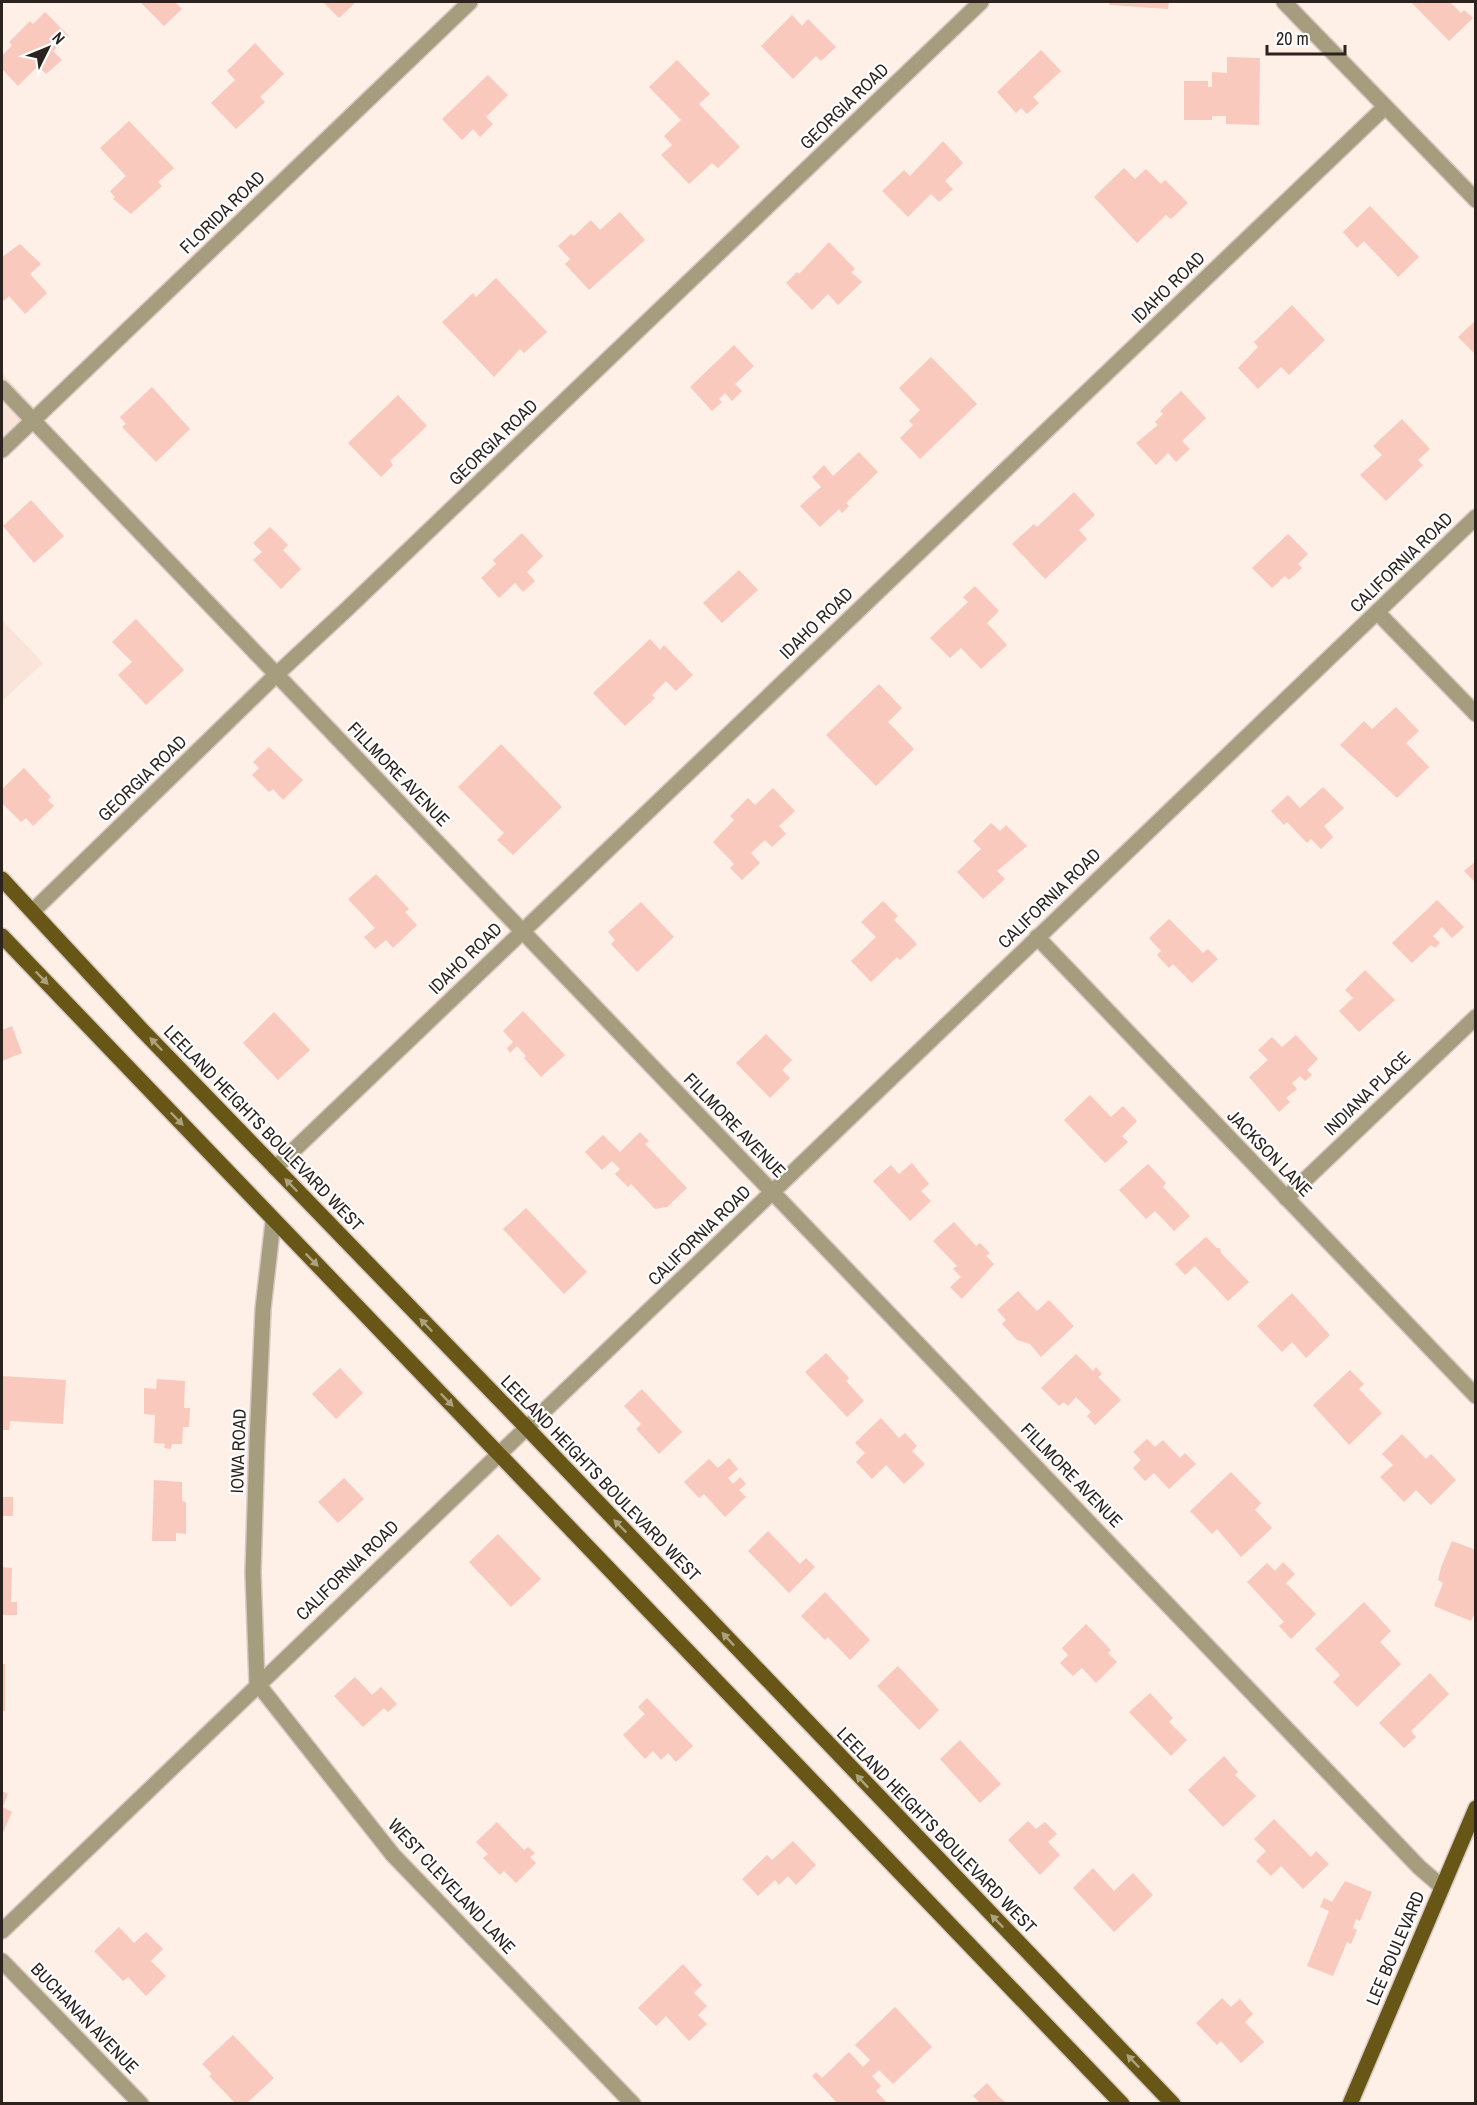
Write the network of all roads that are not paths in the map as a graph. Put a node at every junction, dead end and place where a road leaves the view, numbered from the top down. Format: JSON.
{"nodes":[{"id":1,"x":470,"y":2,"type":"edge"},
{"id":2,"x":981,"y":2,"type":"edge"},
{"id":3,"x":1284,"y":2,"type":"edge"},
{"id":4,"x":1385,"y":107,"type":"junction"},
{"id":5,"x":1476,"y":200,"type":"edge"},
{"id":6,"x":2,"y":388,"type":"edge"},
{"id":7,"x":32,"y":421,"type":"junction"},
{"id":8,"x":2,"y":450,"type":"edge"},
{"id":9,"x":1476,"y":517,"type":"edge"},
{"id":10,"x":1377,"y":612,"type":"junction"},
{"id":11,"x":277,"y":674,"type":"junction"},
{"id":12,"x":1476,"y":714,"type":"edge"},
{"id":13,"x":2,"y":879,"type":"edge"},
{"id":14,"x":33,"y":911,"type":"junction"},
{"id":15,"x":522,"y":930,"type":"junction"},
{"id":16,"x":2,"y":936,"type":"edge"},
{"id":17,"x":1037,"y":936,"type":"junction"},
{"id":18,"x":1476,"y":1017,"type":"edge"},
{"id":19,"x":275,"y":1167,"type":"junction"},
{"id":20,"x":771,"y":1191,"type":"junction"},
{"id":21,"x":1286,"y":1198,"type":"junction"},
{"id":22,"x":273,"y":1222,"type":"junction"},
{"id":23,"x":1476,"y":1396,"type":"edge"},
{"id":24,"x":526,"y":1427,"type":"junction"},
{"id":25,"x":498,"y":1454,"type":"junction"},
{"id":26,"x":257,"y":1683,"type":"junction"},
{"id":27,"x":1476,"y":1808,"type":"edge"},
{"id":28,"x":1442,"y":1887,"type":"junction"},
{"id":29,"x":2,"y":1931,"type":"edge"},
{"id":30,"x":2,"y":1961,"type":"edge"},
{"id":31,"x":141,"y":2103,"type":"edge"},
{"id":32,"x":633,"y":2103,"type":"edge"},
{"id":33,"x":1122,"y":2103,"type":"edge"},
{"id":34,"x":1173,"y":2103,"type":"edge"},
{"id":35,"x":1350,"y":2103,"type":"edge"}],
"edges":[{"from":1,"to":7,"type":"street","name":"FLORIDA ROAD"},
{"from":2,"to":11,"type":"street","name":"GEORGIA ROAD"},
{"from":3,"to":4,"type":"street"},
{"from":4,"to":5,"type":"street"},
{"from":4,"to":15,"type":"street","name":"IDAHO ROAD"},
{"from":6,"to":7,"type":"street","name":"FILLMORE AVENUE"},
{"from":7,"to":8,"type":"street","name":"FLORIDA ROAD"},
{"from":7,"to":11,"type":"street","name":"FILLMORE AVENUE"},
{"from":9,"to":10,"type":"street","name":"CALIFORNIA ROAD"},
{"from":10,"to":12,"type":"street"},
{"from":10,"to":17,"type":"street","name":"CALIFORNIA ROAD"},
{"from":11,"to":14,"type":"street","name":"GEORGIA ROAD"},
{"from":11,"to":15,"type":"street","name":"FILLMORE AVENUE"},
{"from":13,"to":14,"type":"main road","name":"LEELAND HEIGHTS BOULEVARD WEST"},
{"from":19,"to":14,"type":"main road","name":"LEELAND HEIGHTS BOULEVARD WEST","one_way":true},
{"from":15,"to":19,"type":"street","name":"IDAHO ROAD"},
{"from":15,"to":20,"type":"street","name":"FILLMORE AVENUE"},
{"from":16,"to":22,"type":"main road","one_way":true},
{"from":17,"to":20,"type":"street","name":"CALIFORNIA ROAD"},
{"from":17,"to":21,"type":"street","name":"JACKSON LANE"},
{"from":18,"to":21,"type":"street","name":"INDIANA PLACE"},
{"from":24,"to":19,"type":"main road","name":"LEELAND HEIGHTS BOULEVARD WEST","one_way":true},
{"from":20,"to":24,"type":"street","name":"CALIFORNIA ROAD"},
{"from":20,"to":28,"type":"street","name":"FILLMORE AVENUE"},
{"from":21,"to":23,"type":"street","name":"JACKSON LANE"},
{"from":22,"to":25,"type":"main road","one_way":true},
{"from":22,"to":26,"type":"street","name":"IOWA ROAD"},
{"from":24,"to":25,"type":"street","name":"CALIFORNIA ROAD"},
{"from":34,"to":24,"type":"main road","name":"LEELAND HEIGHTS BOULEVARD WEST","one_way":true},
{"from":25,"to":26,"type":"street","name":"CALIFORNIA ROAD"},
{"from":25,"to":33,"type":"main road"},
{"from":26,"to":29,"type":"street","name":"CALIFORNIA ROAD"},
{"from":26,"to":32,"type":"street","name":"WEST CLEVELAND LANE"},
{"from":27,"to":28,"type":"main road","name":"LEE BOULEVARD"},
{"from":28,"to":35,"type":"main road","name":"LEE BOULEVARD"},
{"from":30,"to":31,"type":"street","name":"BUCHANAN AVENUE"}]}
